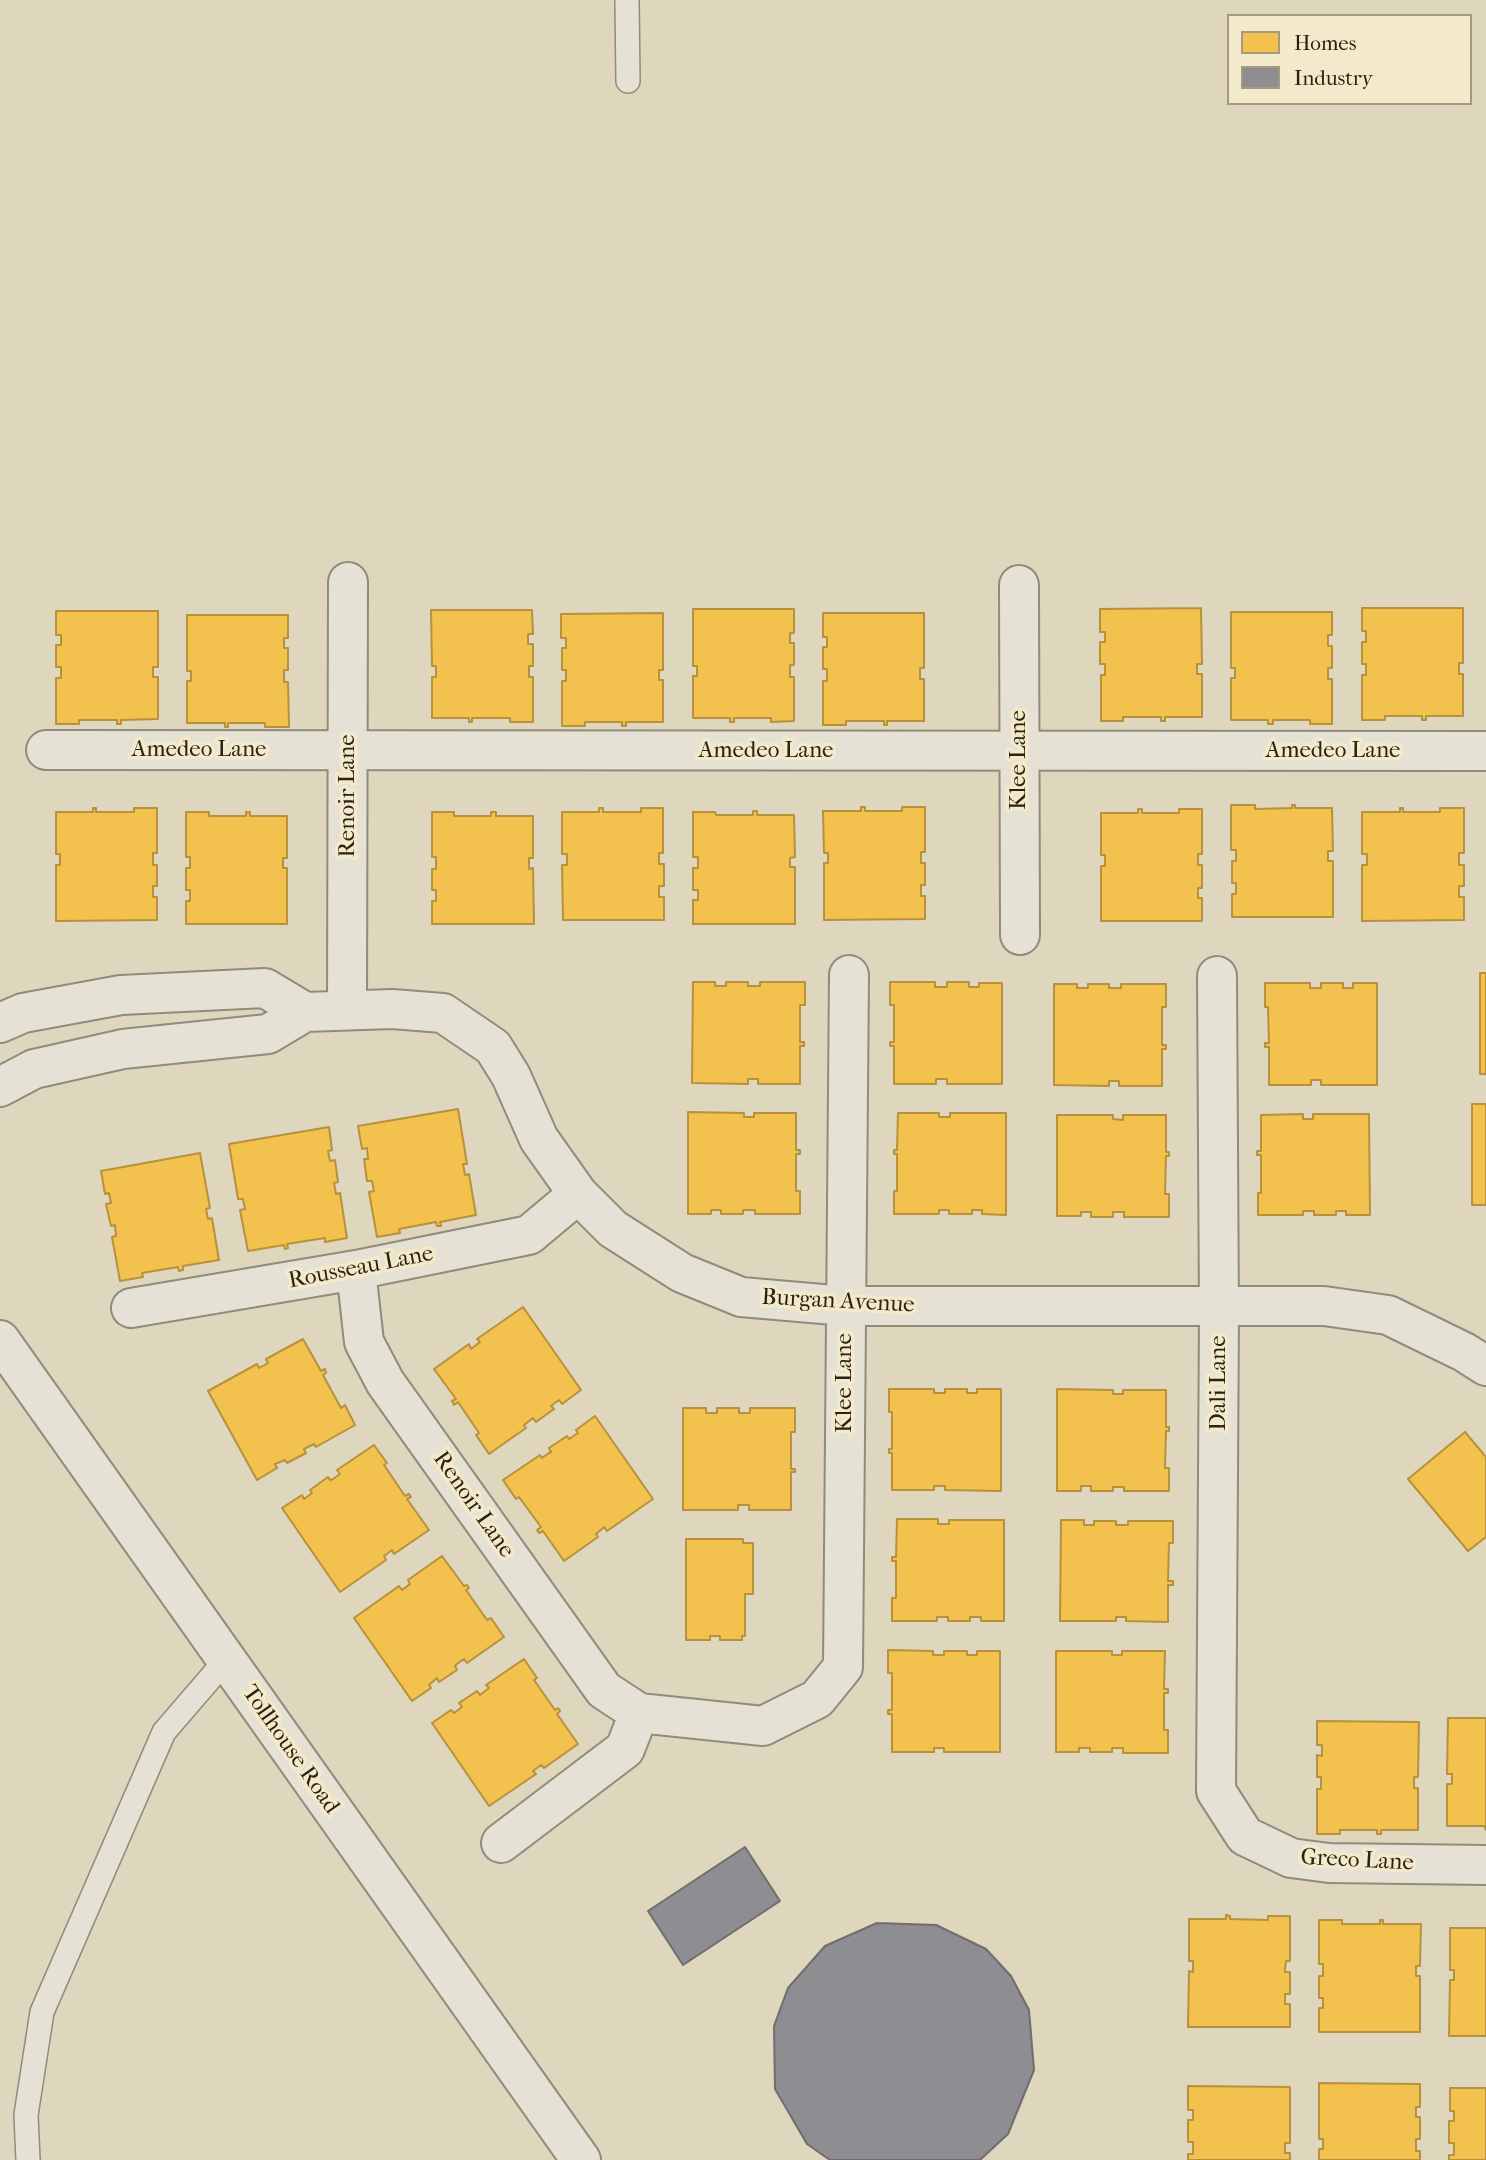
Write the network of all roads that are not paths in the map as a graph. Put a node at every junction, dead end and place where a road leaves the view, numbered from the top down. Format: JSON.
{"nodes":[{"id":1,"x":627,"y":0,"type":"edge"},
{"id":2,"x":628,"y":81,"type":"dead end"},
{"id":3,"x":348,"y":582,"type":"dead end"},
{"id":4,"x":1019,"y":585,"type":"dead end"},
{"id":5,"x":46,"y":750,"type":"dead end"},
{"id":6,"x":348,"y":751,"type":"junction"},
{"id":7,"x":1019,"y":751,"type":"junction"},
{"id":8,"x":1486,"y":751,"type":"edge"},
{"id":9,"x":1020,"y":934,"type":"dead end"},
{"id":10,"x":849,"y":975,"type":"dead end"},
{"id":11,"x":1217,"y":976,"type":"dead end"},
{"id":12,"x":156,"y":994,"type":"junction"},
{"id":13,"x":347,"y":1009,"type":"junction"},
{"id":14,"x":304,"y":1012,"type":"junction"},
{"id":15,"x":0,"y":1023,"type":"edge"},
{"id":16,"x":159,"y":1045,"type":"junction"},
{"id":17,"x":0,"y":1087,"type":"edge"},
{"id":18,"x":578,"y":1194,"type":"junction"},
{"id":19,"x":356,"y":1270,"type":"junction"},
{"id":20,"x":1219,"y":1305,"type":"junction"},
{"id":21,"x":846,"y":1306,"type":"junction"},
{"id":22,"x":131,"y":1308,"type":"dead end"},
{"id":23,"x":0,"y":1340,"type":"edge"},
{"id":24,"x":1486,"y":1366,"type":"edge"},
{"id":25,"x":226,"y":1660,"type":"junction"},
{"id":26,"x":817,"y":1699,"type":"joint"},
{"id":27,"x":639,"y":1713,"type":"junction"},
{"id":28,"x":1216,"y":1791,"type":"joint"},
{"id":29,"x":501,"y":1843,"type":"dead end"},
{"id":30,"x":1486,"y":1865,"type":"edge"},
{"id":31,"x":28,"y":2160,"type":"edge"},
{"id":32,"x":581,"y":2160,"type":"edge"}],
"edges":[{"from":1,"to":2,"type":"lane"},
{"from":3,"to":6,"type":"street","name":"Renoir Lane"},
{"from":4,"to":7,"type":"street","name":"Klee Lane"},
{"from":5,"to":6,"type":"street","name":"Amedeo Lane"},
{"from":6,"to":7,"type":"street","name":"Amedeo Lane"},
{"from":6,"to":13,"type":"street","name":"Renoir Lane"},
{"from":7,"to":8,"type":"street","name":"Amedeo Lane"},
{"from":7,"to":9,"type":"street","name":"Klee Lane"},
{"from":10,"to":21,"type":"street","name":"Klee Lane"},
{"from":11,"to":20,"type":"street","name":"Dali Lane"},
{"from":12,"to":14,"type":"street"},
{"from":12,"to":15,"type":"street"},
{"from":12,"to":16,"type":"street"},
{"from":13,"to":14,"type":"street","name":"Burgan Avenue"},
{"from":13,"to":18,"type":"street","name":"Burgan Avenue"},
{"from":14,"to":16,"type":"street","name":"Burgan Avenue"},
{"from":16,"to":17,"type":"street","name":"Burgan Avenue"},
{"from":18,"to":19,"type":"street","name":"Rousseau Lane"},
{"from":18,"to":21,"type":"street","name":"Burgan Avenue"},
{"from":19,"to":22,"type":"street","name":"Rousseau Lane"},
{"from":19,"to":27,"type":"street","name":"Renoir Lane"},
{"from":20,"to":21,"type":"street","name":"Burgan Avenue"},
{"from":20,"to":24,"type":"street","name":"Burgan Avenue"},
{"from":20,"to":28,"type":"street","name":"Dali Lane"},
{"from":21,"to":26,"type":"street","name":"Klee Lane"},
{"from":23,"to":25,"type":"street","name":"Tollhouse Road"},
{"from":25,"to":31,"type":"lane"},
{"from":25,"to":32,"type":"street","name":"Tollhouse Road"},
{"from":26,"to":27,"type":"street","name":"Renoir Lane"},
{"from":27,"to":29,"type":"street"},
{"from":28,"to":30,"type":"street","name":"Greco Lane"}]}
